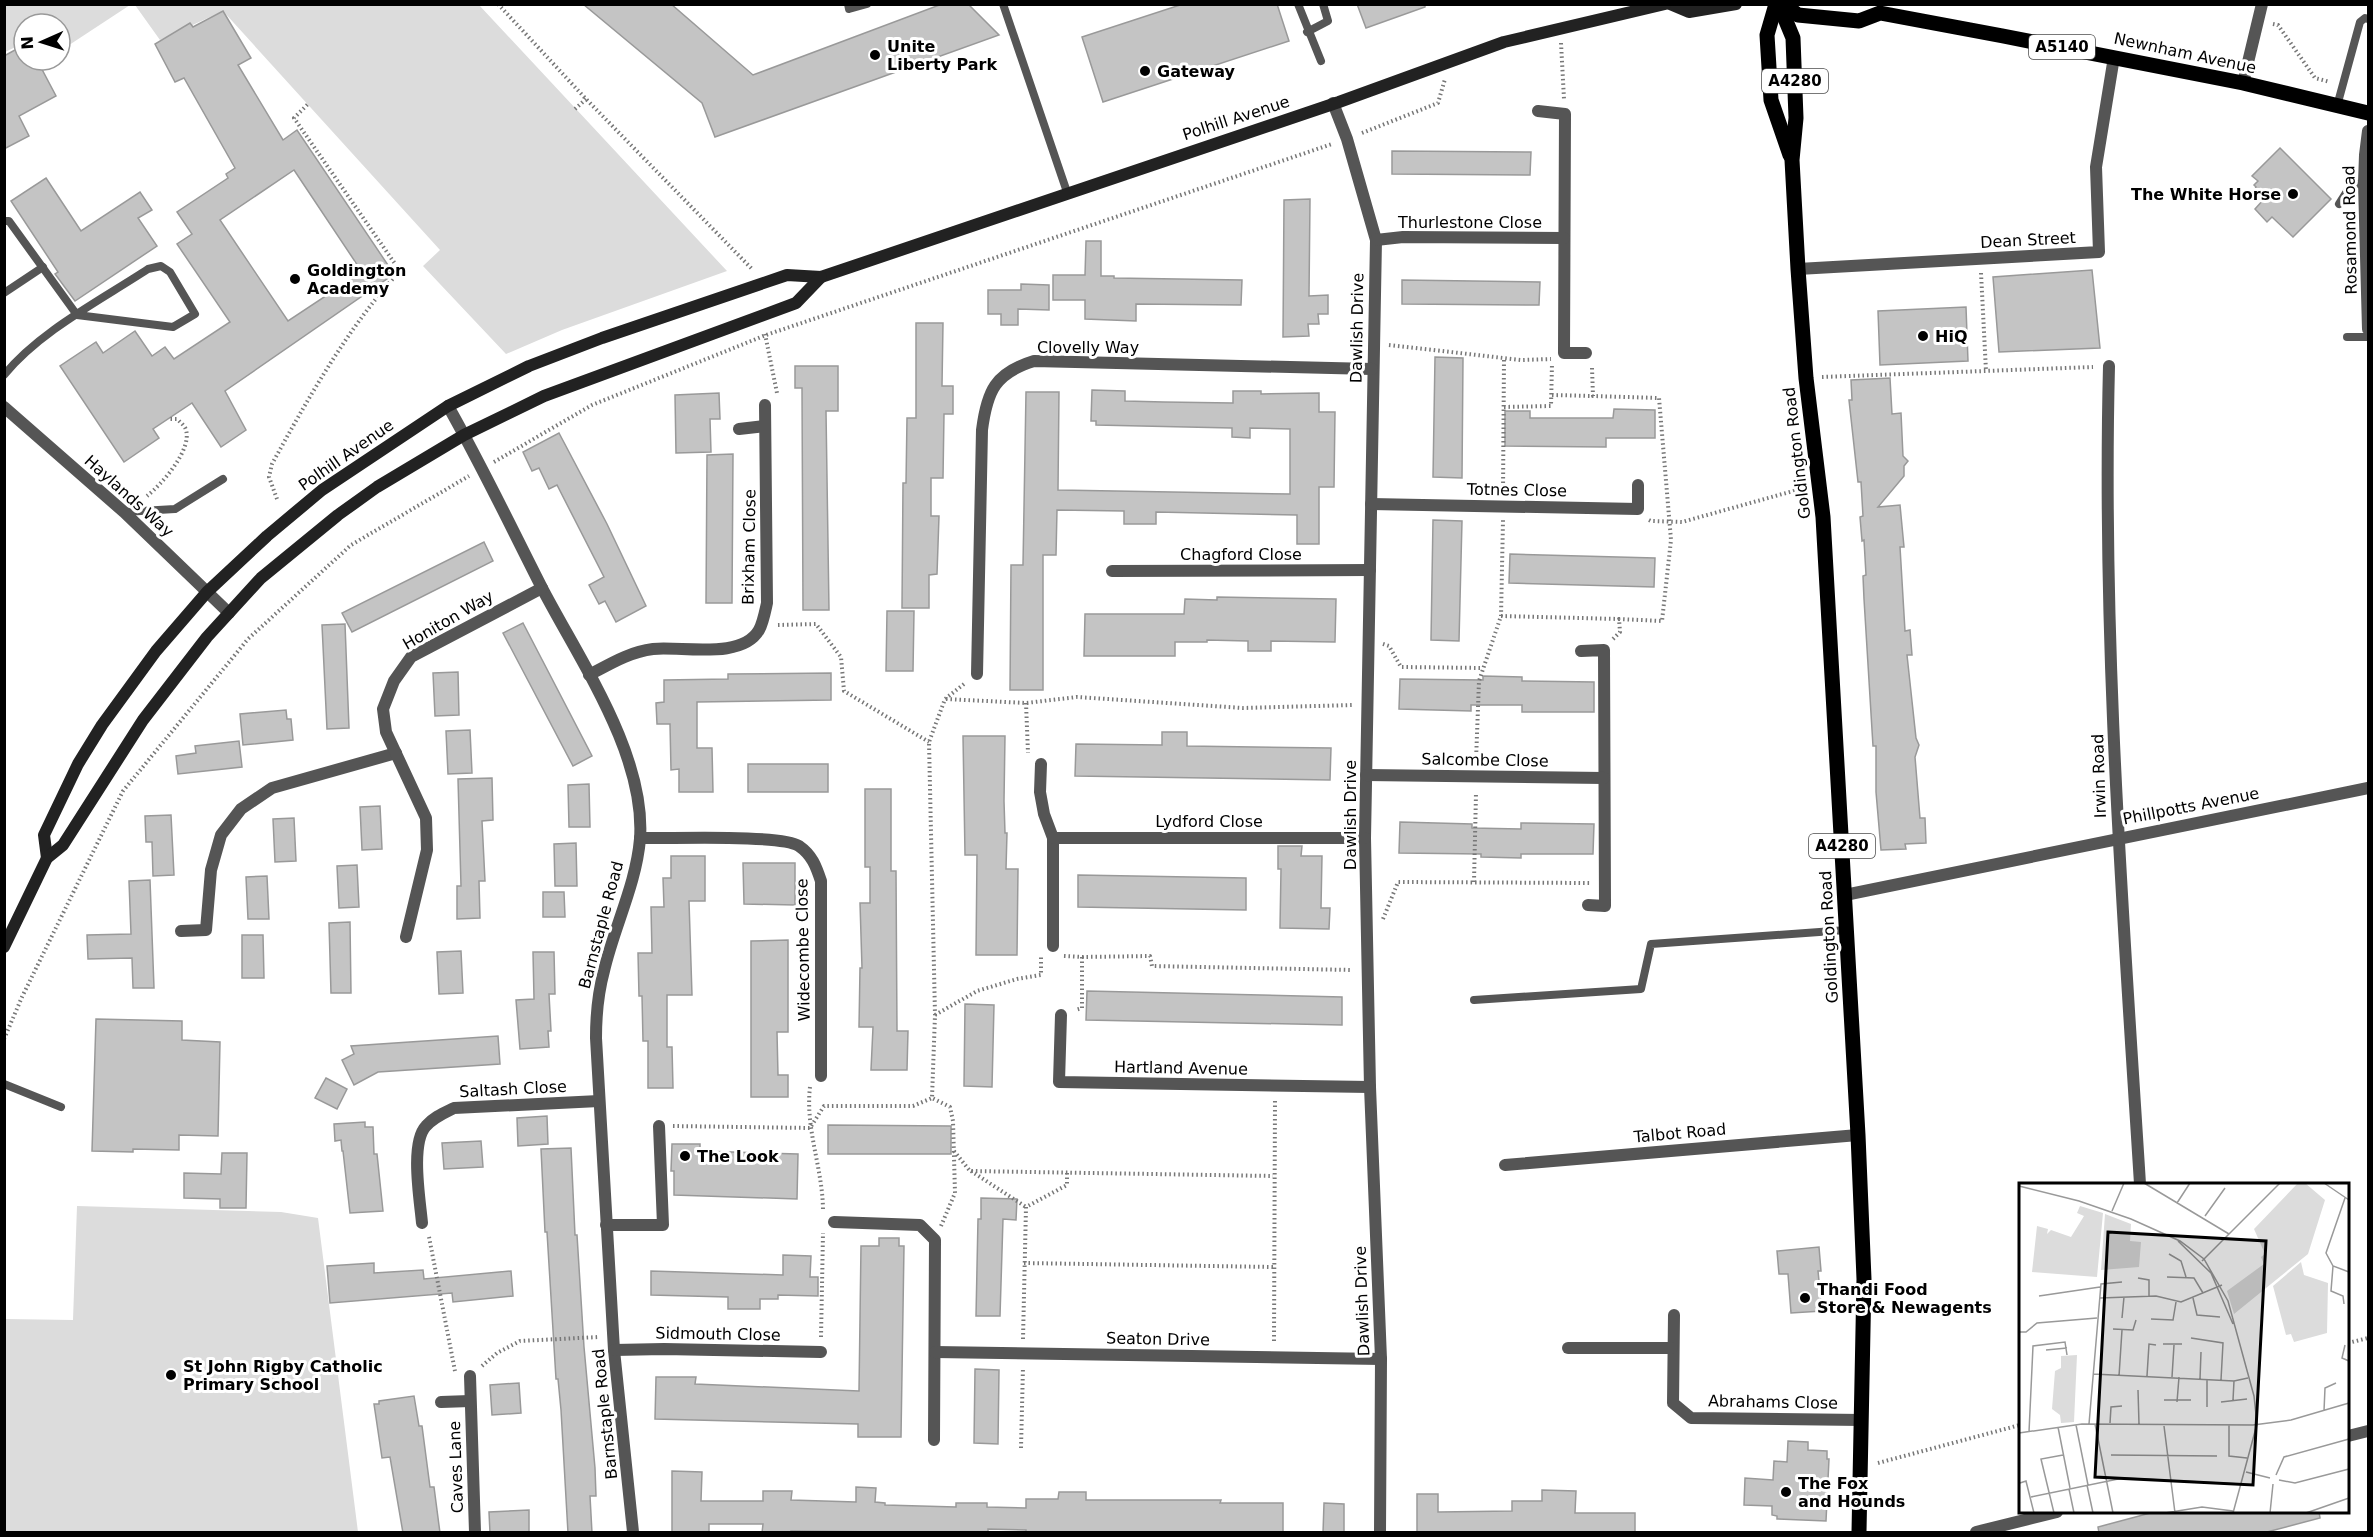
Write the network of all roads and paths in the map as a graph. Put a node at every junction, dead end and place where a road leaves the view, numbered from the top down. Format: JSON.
{"nodes":[{"id":1,"x":498,"y":4,"type":"edge"},
{"id":2,"x":848,"y":4,"type":"edge"},
{"id":3,"x":867,"y":4,"type":"edge"},
{"id":4,"x":1003,"y":4,"type":"edge"},
{"id":5,"x":1298,"y":4,"type":"edge"},
{"id":6,"x":1323,"y":4,"type":"edge"},
{"id":7,"x":1665,"y":4,"type":"edge"},
{"id":8,"x":1670,"y":4,"type":"edge"},
{"id":9,"x":1736,"y":4,"type":"edge"},
{"id":10,"x":1780,"y":4,"type":"edge"},
{"id":11,"x":2262,"y":4,"type":"edge"},
{"id":12,"x":1874,"y":9,"type":"edge"},
{"id":13,"x":2368,"y":19,"type":"edge"},
{"id":14,"x":2278,"y":25,"type":"dead end"},
{"id":15,"x":1560,"y":28,"type":"junction"},
{"id":16,"x":1307,"y":32,"type":"junction"},
{"id":17,"x":2114,"y":57,"type":"junction"},
{"id":18,"x":1321,"y":61,"type":"dead end"},
{"id":19,"x":1450,"y":61,"type":"junction"},
{"id":20,"x":2243,"y":83,"type":"junction"},
{"id":21,"x":2342,"y":86,"type":"junction"},
{"id":22,"x":586,"y":99,"type":"junction"},
{"id":23,"x":1333,"y":103,"type":"junction"},
{"id":24,"x":308,"y":104,"type":"dead end"},
{"id":25,"x":2337,"y":106,"type":"junction"},
{"id":26,"x":575,"y":109,"type":"dead end"},
{"id":27,"x":1538,"y":111,"type":"dead end"},
{"id":28,"x":2368,"y":113,"type":"edge"},
{"id":29,"x":1565,"y":114,"type":"junction"},
{"id":30,"x":2368,"y":131,"type":"edge"},
{"id":31,"x":1347,"y":139,"type":"junction"},
{"id":32,"x":1792,"y":160,"type":"junction"},
{"id":33,"x":2364,"y":183,"type":"junction"},
{"id":34,"x":1067,"y":192,"type":"junction"},
{"id":35,"x":2339,"y":204,"type":"dead end"},
{"id":36,"x":4,"y":221,"type":"edge"},
{"id":37,"x":1564,"y":238,"type":"junction"},
{"id":38,"x":1376,"y":240,"type":"junction"},
{"id":39,"x":1980,"y":259,"type":"junction"},
{"id":40,"x":43,"y":267,"type":"junction"},
{"id":41,"x":1798,"y":269,"type":"junction"},
{"id":42,"x":821,"y":277,"type":"junction"},
{"id":43,"x":759,"y":285,"type":"junction"},
{"id":44,"x":4,"y":293,"type":"edge"},
{"id":45,"x":77,"y":315,"type":"junction"},
{"id":46,"x":756,"y":318,"type":"junction"},
{"id":47,"x":2368,"y":329,"type":"edge"},
{"id":48,"x":765,"y":335,"type":"junction"},
{"id":49,"x":2348,"y":337,"type":"dead end"},
{"id":50,"x":2368,"y":337,"type":"edge"},
{"id":51,"x":1373,"y":343,"type":"junction"},
{"id":52,"x":1564,"y":353,"type":"junction"},
{"id":53,"x":1586,"y":353,"type":"dead end"},
{"id":54,"x":1504,"y":358,"type":"junction"},
{"id":55,"x":1552,"y":359,"type":"junction"},
{"id":56,"x":2109,"y":366,"type":"joint"},
{"id":57,"x":1372,"y":369,"type":"junction"},
{"id":58,"x":1986,"y":371,"type":"junction"},
{"id":59,"x":4,"y":375,"type":"edge"},
{"id":60,"x":1806,"y":378,"type":"junction"},
{"id":61,"x":1552,"y":395,"type":"junction"},
{"id":62,"x":1593,"y":396,"type":"dead end"},
{"id":63,"x":765,"y":405,"type":"joint"},
{"id":64,"x":448,"y":406,"type":"junction"},
{"id":65,"x":1504,"y":407,"type":"junction"},
{"id":66,"x":4,"y":408,"type":"edge"},
{"id":67,"x":168,"y":419,"type":"dead end"},
{"id":68,"x":765,"y":426,"type":"junction"},
{"id":69,"x":740,"y":429,"type":"dead end"},
{"id":70,"x":464,"y":435,"type":"junction"},
{"id":71,"x":483,"y":468,"type":"junction"},
{"id":72,"x":223,"y":479,"type":"dead end"},
{"id":73,"x":1819,"y":484,"type":"junction"},
{"id":74,"x":1638,"y":485,"type":"dead end"},
{"id":75,"x":277,"y":499,"type":"dead end"},
{"id":76,"x":1371,"y":504,"type":"junction"},
{"id":77,"x":1503,"y":506,"type":"junction"},
{"id":78,"x":1638,"y":509,"type":"junction"},
{"id":79,"x":124,"y":512,"type":"junction"},
{"id":80,"x":1370,"y":570,"type":"junction"},
{"id":81,"x":1112,"y":571,"type":"dead end"},
{"id":82,"x":542,"y":588,"type":"junction"},
{"id":83,"x":207,"y":592,"type":"junction"},
{"id":84,"x":229,"y":613,"type":"junction"},
{"id":85,"x":1500,"y":616,"type":"junction"},
{"id":86,"x":1619,"y":620,"type":"dead end"},
{"id":87,"x":760,"y":625,"type":"junction"},
{"id":88,"x":1369,"y":638,"type":"junction"},
{"id":89,"x":1581,"y":651,"type":"dead end"},
{"id":90,"x":1483,"y":668,"type":"junction"},
{"id":91,"x":976,"y":674,"type":"joint"},
{"id":92,"x":589,"y":675,"type":"junction"},
{"id":93,"x":945,"y":699,"type":"junction"},
{"id":94,"x":1026,"y":703,"type":"junction"},
{"id":95,"x":1367,"y":705,"type":"junction"},
{"id":96,"x":929,"y":742,"type":"junction"},
{"id":97,"x":396,"y":753,"type":"junction"},
{"id":98,"x":1041,"y":765,"type":"joint"},
{"id":99,"x":1366,"y":775,"type":"junction"},
{"id":100,"x":1476,"y":776,"type":"junction"},
{"id":101,"x":1604,"y":778,"type":"junction"},
{"id":102,"x":2368,"y":788,"type":"edge"},
{"id":103,"x":2118,"y":837,"type":"junction"},
{"id":104,"x":640,"y":838,"type":"junction"},
{"id":105,"x":1053,"y":838,"type":"junction"},
{"id":106,"x":1365,"y":838,"type":"junction"},
{"id":107,"x":47,"y":858,"type":"junction"},
{"id":108,"x":1474,"y":882,"type":"junction"},
{"id":109,"x":1605,"y":883,"type":"junction"},
{"id":110,"x":1845,"y":895,"type":"junction"},
{"id":111,"x":1587,"y":905,"type":"dead end"},
{"id":112,"x":1847,"y":930,"type":"junction"},
{"id":113,"x":181,"y":931,"type":"dead end"},
{"id":114,"x":1367,"y":933,"type":"junction"},
{"id":115,"x":406,"y":938,"type":"dead end"},
{"id":116,"x":4,"y":947,"type":"edge"},
{"id":117,"x":1052,"y":951,"type":"junction"},
{"id":118,"x":1041,"y":955,"type":"junction"},
{"id":119,"x":1062,"y":956,"type":"dead end"},
{"id":120,"x":1082,"y":957,"type":"junction"},
{"id":121,"x":1368,"y":971,"type":"junction"},
{"id":122,"x":1474,"y":1000,"type":"dead end"},
{"id":123,"x":935,"y":1015,"type":"junction"},
{"id":124,"x":1061,"y":1016,"type":"joint"},
{"id":125,"x":4,"y":1039,"type":"edge"},
{"id":126,"x":821,"y":1076,"type":"dead end"},
{"id":127,"x":4,"y":1084,"type":"edge"},
{"id":128,"x":1275,"y":1086,"type":"junction"},
{"id":129,"x":1370,"y":1087,"type":"junction"},
{"id":130,"x":932,"y":1098,"type":"junction"},
{"id":131,"x":599,"y":1101,"type":"junction"},
{"id":132,"x":61,"y":1107,"type":"dead end"},
{"id":133,"x":659,"y":1126,"type":"joint"},
{"id":134,"x":1858,"y":1135,"type":"junction"},
{"id":135,"x":954,"y":1150,"type":"junction"},
{"id":136,"x":1505,"y":1165,"type":"dead end"},
{"id":137,"x":970,"y":1171,"type":"junction"},
{"id":138,"x":1067,"y":1173,"type":"junction"},
{"id":139,"x":1273,"y":1176,"type":"junction"},
{"id":140,"x":2140,"y":1183,"type":"edge"},
{"id":141,"x":1026,"y":1207,"type":"junction"},
{"id":142,"x":834,"y":1222,"type":"dead end"},
{"id":143,"x":422,"y":1223,"type":"joint"},
{"id":144,"x":606,"y":1225,"type":"junction"},
{"id":145,"x":935,"y":1240,"type":"junction"},
{"id":146,"x":1024,"y":1263,"type":"junction"},
{"id":147,"x":1274,"y":1268,"type":"junction"},
{"id":148,"x":1674,"y":1315,"type":"dead end"},
{"id":149,"x":613,"y":1336,"type":"junction"},
{"id":150,"x":2368,"y":1338,"type":"edge"},
{"id":151,"x":2349,"y":1343,"type":"edge"},
{"id":152,"x":1672,"y":1347,"type":"junction"},
{"id":153,"x":1568,"y":1348,"type":"dead end"},
{"id":154,"x":614,"y":1350,"type":"junction"},
{"id":155,"x":821,"y":1352,"type":"dead end"},
{"id":156,"x":935,"y":1352,"type":"junction"},
{"id":157,"x":1023,"y":1353,"type":"junction"},
{"id":158,"x":1274,"y":1357,"type":"junction"},
{"id":159,"x":1382,"y":1359,"type":"junction"},
{"id":160,"x":470,"y":1376,"type":"junction"},
{"id":161,"x":471,"y":1401,"type":"junction"},
{"id":162,"x":441,"y":1402,"type":"dead end"},
{"id":163,"x":1862,"y":1420,"type":"junction"},
{"id":164,"x":2019,"y":1425,"type":"edge"},
{"id":165,"x":2368,"y":1431,"type":"edge"},
{"id":166,"x":2349,"y":1436,"type":"edge"},
{"id":167,"x":934,"y":1440,"type":"dead end"},
{"id":168,"x":1021,"y":1448,"type":"dead end"},
{"id":169,"x":1860,"y":1468,"type":"junction"},
{"id":170,"x":2053,"y":1513,"type":"edge"},
{"id":171,"x":475,"y":1533,"type":"edge"},
{"id":172,"x":633,"y":1533,"type":"edge"},
{"id":173,"x":1380,"y":1533,"type":"edge"},
{"id":174,"x":1859,"y":1533,"type":"edge"},
{"id":175,"x":1976,"y":1533,"type":"edge"}],
"edges":[{"from":1,"to":22,"type":"path"},
{"from":2,"to":3,"type":"lane"},
{"from":4,"to":34,"type":"lane"},
{"from":5,"to":16,"type":"lane"},
{"from":6,"to":16,"type":"lane"},
{"from":7,"to":15,"type":"street","name":"Polhill Avenue"},
{"from":8,"to":9,"type":"street"},
{"from":10,"to":12,"type":"main road","name":"Newnham Avenue","number":"A5140"},
{"from":10,"to":32,"type":"main road","name":"Goldington Road","number":"A4280"},
{"from":10,"to":32,"type":"main road","name":"Goldington Road"},
{"from":11,"to":20,"type":"street"},
{"from":12,"to":17,"type":"main road","name":"Newnham Avenue","number":"A5140"},
{"from":13,"to":21,"type":"lane"},
{"from":14,"to":21,"type":"path"},
{"from":15,"to":19,"type":"street","name":"Polhill Avenue"},
{"from":15,"to":29,"type":"path"},
{"from":16,"to":18,"type":"lane"},
{"from":17,"to":20,"type":"main road","name":"Newnham Avenue","number":"A5140"},
{"from":17,"to":39,"type":"street","name":"Dean Street"},
{"from":19,"to":23,"type":"street","name":"Polhill Avenue"},
{"from":19,"to":31,"type":"path"},
{"from":20,"to":25,"type":"main road","name":"Newnham Avenue","number":"A5140"},
{"from":21,"to":25,"type":"lane"},
{"from":22,"to":26,"type":"path"},
{"from":22,"to":43,"type":"path"},
{"from":23,"to":31,"type":"street","name":"Dawlish Drive"},
{"from":23,"to":34,"type":"street","name":"Polhill Avenue"},
{"from":24,"to":75,"type":"path"},
{"from":25,"to":28,"type":"main road","name":"Newnham Avenue","number":"A5140"},
{"from":27,"to":29,"type":"street"},
{"from":29,"to":37,"type":"street","name":"Thurlestone Close"},
{"from":30,"to":33,"type":"street","name":"Rosamond Road"},
{"from":31,"to":38,"type":"street","name":"Dawlish Drive"},
{"from":31,"to":48,"type":"path"},
{"from":32,"to":41,"type":"main road","name":"Goldington Road","number":"A4280"},
{"from":33,"to":35,"type":"lane"},
{"from":33,"to":47,"type":"street","name":"Rosamond Road"},
{"from":34,"to":42,"type":"street","name":"Polhill Avenue"},
{"from":36,"to":40,"type":"lane"},
{"from":37,"to":38,"type":"street","name":"Thurlestone Close"},
{"from":37,"to":52,"type":"street","name":"Thurlestone Close"},
{"from":38,"to":51,"type":"street","name":"Dawlish Drive"},
{"from":39,"to":41,"type":"street","name":"Dean Street"},
{"from":39,"to":58,"type":"path"},
{"from":40,"to":44,"type":"lane"},
{"from":40,"to":45,"type":"lane"},
{"from":41,"to":60,"type":"main road","name":"Goldington Road","number":"A4280"},
{"from":42,"to":43,"type":"street","name":"Polhill Avenue"},
{"from":42,"to":46,"type":"street","name":"Polhill Avenue"},
{"from":43,"to":64,"type":"street","name":"Polhill Avenue"},
{"from":45,"to":45,"type":"lane"},
{"from":45,"to":59,"type":"lane"},
{"from":46,"to":48,"type":"path"},
{"from":46,"to":70,"type":"street","name":"Polhill Avenue"},
{"from":48,"to":63,"type":"path"},
{"from":48,"to":71,"type":"path"},
{"from":49,"to":50,"type":"lane"},
{"from":51,"to":54,"type":"path"},
{"from":51,"to":57,"type":"street","name":"Dawlish Drive"},
{"from":52,"to":53,"type":"street"},
{"from":52,"to":55,"type":"path"},
{"from":54,"to":55,"type":"path"},
{"from":54,"to":65,"type":"path"},
{"from":55,"to":61,"type":"path"},
{"from":56,"to":58,"type":"path"},
{"from":56,"to":103,"type":"street","name":"Irwin Road"},
{"from":57,"to":76,"type":"street","name":"Dawlish Drive"},
{"from":57,"to":91,"type":"street","name":"Clovelly Way"},
{"from":58,"to":60,"type":"path"},
{"from":60,"to":73,"type":"main road","name":"Goldington Road","number":"A4280"},
{"from":61,"to":62,"type":"path"},
{"from":61,"to":65,"type":"path"},
{"from":63,"to":68,"type":"street","name":"Brixham Close"},
{"from":64,"to":70,"type":"street","name":"Barnstaple Road"},
{"from":64,"to":83,"type":"street","name":"Polhill Avenue"},
{"from":65,"to":77,"type":"path"},
{"from":66,"to":79,"type":"street","name":"Haylands Way"},
{"from":67,"to":79,"type":"path"},
{"from":68,"to":69,"type":"street"},
{"from":68,"to":87,"type":"street","name":"Brixham Close"},
{"from":70,"to":71,"type":"street","name":"Barnstaple Road"},
{"from":70,"to":84,"type":"street","name":"Polhill Avenue"},
{"from":71,"to":82,"type":"street","name":"Barnstaple Road"},
{"from":71,"to":125,"type":"path"},
{"from":72,"to":79,"type":"lane"},
{"from":73,"to":78,"type":"path"},
{"from":73,"to":110,"type":"main road","name":"Goldington Road","number":"A4280"},
{"from":74,"to":78,"type":"street"},
{"from":76,"to":77,"type":"street","name":"Totnes Close"},
{"from":76,"to":80,"type":"street","name":"Dawlish Drive"},
{"from":77,"to":78,"type":"street","name":"Totnes Close"},
{"from":77,"to":85,"type":"path"},
{"from":79,"to":83,"type":"street","name":"Haylands Way"},
{"from":80,"to":81,"type":"street","name":"Chagford Close"},
{"from":80,"to":88,"type":"street","name":"Dawlish Drive"},
{"from":82,"to":92,"type":"street","name":"Barnstaple Road"},
{"from":82,"to":97,"type":"street","name":"Honiton Way"},
{"from":83,"to":84,"type":"street","name":"Haylands Way"},
{"from":83,"to":107,"type":"street","name":"Polhill Avenue"},
{"from":84,"to":107,"type":"street","name":"Polhill Avenue"},
{"from":85,"to":86,"type":"path"},
{"from":85,"to":90,"type":"path"},
{"from":87,"to":92,"type":"street","name":"Brixham Close"},
{"from":87,"to":96,"type":"path"},
{"from":88,"to":90,"type":"path"},
{"from":88,"to":95,"type":"street","name":"Dawlish Drive"},
{"from":89,"to":101,"type":"street"},
{"from":90,"to":100,"type":"path"},
{"from":91,"to":93,"type":"path"},
{"from":92,"to":104,"type":"street","name":"Barnstaple Road"},
{"from":93,"to":94,"type":"path"},
{"from":93,"to":96,"type":"path"},
{"from":94,"to":95,"type":"path"},
{"from":94,"to":98,"type":"path"},
{"from":95,"to":99,"type":"street","name":"Dawlish Drive"},
{"from":96,"to":123,"type":"path"},
{"from":97,"to":113,"type":"street"},
{"from":97,"to":115,"type":"street","name":"Honiton Way"},
{"from":98,"to":105,"type":"street"},
{"from":99,"to":100,"type":"street","name":"Salcombe Close"},
{"from":99,"to":106,"type":"street","name":"Dawlish Drive"},
{"from":100,"to":101,"type":"street","name":"Salcombe Close"},
{"from":100,"to":108,"type":"path"},
{"from":101,"to":109,"type":"street"},
{"from":102,"to":103,"type":"street","name":"Phillpotts Avenue"},
{"from":103,"to":110,"type":"street","name":"Phillpotts Avenue"},
{"from":103,"to":140,"type":"street","name":"Irwin Road"},
{"from":104,"to":126,"type":"street","name":"Widecombe Close"},
{"from":104,"to":131,"type":"street","name":"Barnstaple Road"},
{"from":105,"to":106,"type":"street","name":"Lydford Close"},
{"from":105,"to":117,"type":"street"},
{"from":106,"to":114,"type":"street","name":"Dawlish Drive"},
{"from":107,"to":116,"type":"street","name":"Polhill Avenue"},
{"from":108,"to":109,"type":"path"},
{"from":108,"to":114,"type":"path"},
{"from":109,"to":111,"type":"street"},
{"from":110,"to":112,"type":"main road","name":"Goldington Road","number":"A4280"},
{"from":112,"to":122,"type":"lane"},
{"from":112,"to":134,"type":"main road","name":"Goldington Road","number":"A4280"},
{"from":114,"to":121,"type":"street","name":"Dawlish Drive"},
{"from":117,"to":118,"type":"path"},
{"from":117,"to":118,"type":"path"},
{"from":118,"to":123,"type":"path"},
{"from":119,"to":120,"type":"path"},
{"from":120,"to":121,"type":"path"},
{"from":120,"to":124,"type":"path"},
{"from":121,"to":129,"type":"street","name":"Dawlish Drive"},
{"from":123,"to":130,"type":"path"},
{"from":124,"to":128,"type":"street","name":"Hartland Avenue"},
{"from":127,"to":132,"type":"lane"},
{"from":128,"to":129,"type":"street","name":"Hartland Avenue"},
{"from":128,"to":139,"type":"path"},
{"from":129,"to":159,"type":"street","name":"Dawlish Drive"},
{"from":130,"to":133,"type":"path"},
{"from":130,"to":135,"type":"path"},
{"from":131,"to":143,"type":"street","name":"Saltash Close"},
{"from":131,"to":144,"type":"street","name":"Barnstaple Road"},
{"from":133,"to":144,"type":"street"},
{"from":134,"to":136,"type":"street","name":"Talbot Road"},
{"from":134,"to":163,"type":"main road","name":"Goldington Road","number":"A4280"},
{"from":135,"to":137,"type":"path"},
{"from":135,"to":145,"type":"path"},
{"from":137,"to":138,"type":"path"},
{"from":137,"to":141,"type":"path"},
{"from":138,"to":139,"type":"path"},
{"from":138,"to":141,"type":"path"},
{"from":139,"to":147,"type":"path"},
{"from":141,"to":146,"type":"path"},
{"from":142,"to":145,"type":"street"},
{"from":143,"to":160,"type":"path"},
{"from":144,"to":149,"type":"street","name":"Barnstaple Road"},
{"from":145,"to":156,"type":"street"},
{"from":146,"to":147,"type":"path"},
{"from":146,"to":157,"type":"path"},
{"from":147,"to":158,"type":"path"},
{"from":148,"to":152,"type":"street","name":"Abrahams Close"},
{"from":149,"to":154,"type":"street","name":"Barnstaple Road"},
{"from":149,"to":160,"type":"path"},
{"from":150,"to":151,"type":"path"},
{"from":152,"to":153,"type":"street"},
{"from":152,"to":163,"type":"street","name":"Abrahams Close"},
{"from":154,"to":155,"type":"street","name":"Sidmouth Close"},
{"from":154,"to":172,"type":"street","name":"Barnstaple Road"},
{"from":156,"to":157,"type":"street","name":"Seaton Drive"},
{"from":156,"to":167,"type":"street"},
{"from":157,"to":158,"type":"street","name":"Seaton Drive"},
{"from":157,"to":168,"type":"path"},
{"from":158,"to":159,"type":"street","name":"Seaton Drive"},
{"from":159,"to":173,"type":"street","name":"Dawlish Drive"},
{"from":160,"to":161,"type":"street","name":"Caves Lane"},
{"from":161,"to":162,"type":"street","name":"Caves Lane"},
{"from":161,"to":171,"type":"street","name":"Caves Lane"},
{"from":163,"to":169,"type":"main road","name":"Goldington Road","number":"A4280"},
{"from":164,"to":169,"type":"path"},
{"from":165,"to":166,"type":"street"},
{"from":169,"to":174,"type":"main road","name":"Goldington Road","number":"A4280"},
{"from":170,"to":175,"type":"street"}]}
